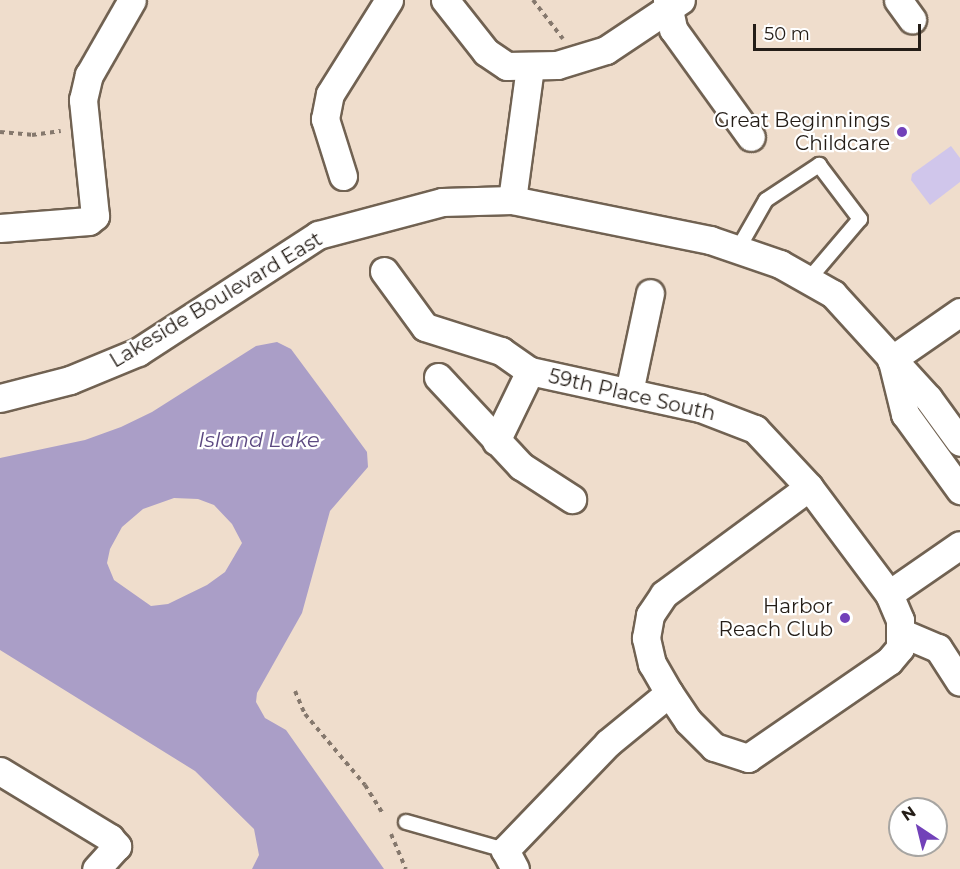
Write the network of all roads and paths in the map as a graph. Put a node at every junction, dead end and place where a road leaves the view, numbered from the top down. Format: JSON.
{"nodes":[{"id":1,"x":132,"y":0,"type":"edge"},
{"id":2,"x":389,"y":0,"type":"edge"},
{"id":3,"x":445,"y":0,"type":"edge"},
{"id":4,"x":533,"y":0,"type":"edge"},
{"id":5,"x":672,"y":3,"type":"edge"},
{"id":6,"x":575,"y":60,"type":"junction"},
{"id":7,"x":530,"y":66,"type":"junction"},
{"id":8,"x":84,"y":127,"type":"junction"},
{"id":9,"x":0,"y":132,"type":"edge"},
{"id":10,"x":751,"y":137,"type":"dead end"},
{"id":11,"x":343,"y":176,"type":"dead end"},
{"id":12,"x":512,"y":200,"type":"junction"},
{"id":13,"x":0,"y":228,"type":"edge"},
{"id":14,"x":738,"y":249,"type":"junction"},
{"id":15,"x":384,"y":271,"type":"dead end"},
{"id":16,"x":808,"y":280,"type":"junction"},
{"id":17,"x":650,"y":293,"type":"dead end"},
{"id":18,"x":960,"y":312,"type":"edge"},
{"id":19,"x":891,"y":360,"type":"junction"},
{"id":20,"x":530,"y":371,"type":"junction"},
{"id":21,"x":438,"y":377,"type":"dead end"},
{"id":22,"x":629,"y":392,"type":"junction"},
{"id":23,"x":0,"y":398,"type":"edge"},
{"id":24,"x":496,"y":441,"type":"junction"},
{"id":25,"x":960,"y":442,"type":"edge"},
{"id":26,"x":809,"y":487,"type":"junction"},
{"id":27,"x":960,"y":490,"type":"edge"},
{"id":28,"x":572,"y":499,"type":"dead end"},
{"id":29,"x":960,"y":545,"type":"edge"},
{"id":30,"x":889,"y":594,"type":"junction"},
{"id":31,"x":901,"y":640,"type":"junction"},
{"id":32,"x":960,"y":682,"type":"edge"},
{"id":33,"x":295,"y":691,"type":"dead end"},
{"id":34,"x":669,"y":693,"type":"junction"},
{"id":35,"x":0,"y":771,"type":"edge"},
{"id":36,"x":383,"y":814,"type":"dead end"},
{"id":37,"x":406,"y":822,"type":"dead end"},
{"id":38,"x":510,"y":859,"type":"edge"},
{"id":39,"x":96,"y":869,"type":"edge"}],
"edges":[{"from":1,"to":8,"type":"street"},
{"from":2,"to":11,"type":"street"},
{"from":3,"to":7,"type":"street"},
{"from":4,"to":6,"type":"path"},
{"from":5,"to":6,"type":"street"},
{"from":5,"to":10,"type":"street"},
{"from":6,"to":7,"type":"street"},
{"from":7,"to":12,"type":"street"},
{"from":8,"to":9,"type":"path"},
{"from":8,"to":13,"type":"street"},
{"from":12,"to":14,"type":"street","name":"Lakeside Boulevard East"},
{"from":12,"to":23,"type":"street","name":"Lakeside Boulevard East"},
{"from":14,"to":16,"type":"street","name":"Lakeside Boulevard East"},
{"from":14,"to":16,"type":"lane"},
{"from":15,"to":20,"type":"street","name":"59th Place South"},
{"from":16,"to":19,"type":"street","name":"Lakeside Boulevard East"},
{"from":17,"to":22,"type":"street"},
{"from":18,"to":19,"type":"street"},
{"from":19,"to":25,"type":"street","name":"Lakeside Boulevard East"},
{"from":19,"to":27,"type":"street","name":"Lakeside Boulevard East"},
{"from":20,"to":22,"type":"street","name":"59th Place South"},
{"from":20,"to":24,"type":"street"},
{"from":21,"to":24,"type":"street"},
{"from":22,"to":26,"type":"street","name":"59th Place South"},
{"from":24,"to":28,"type":"street"},
{"from":26,"to":30,"type":"street","name":"59th Place South"},
{"from":26,"to":34,"type":"street"},
{"from":29,"to":30,"type":"street"},
{"from":30,"to":31,"type":"street","name":"59th Place South"},
{"from":31,"to":32,"type":"street"},
{"from":31,"to":34,"type":"street"},
{"from":33,"to":36,"type":"path"},
{"from":34,"to":38,"type":"street"},
{"from":35,"to":39,"type":"street"},
{"from":37,"to":38,"type":"lane"}]}
